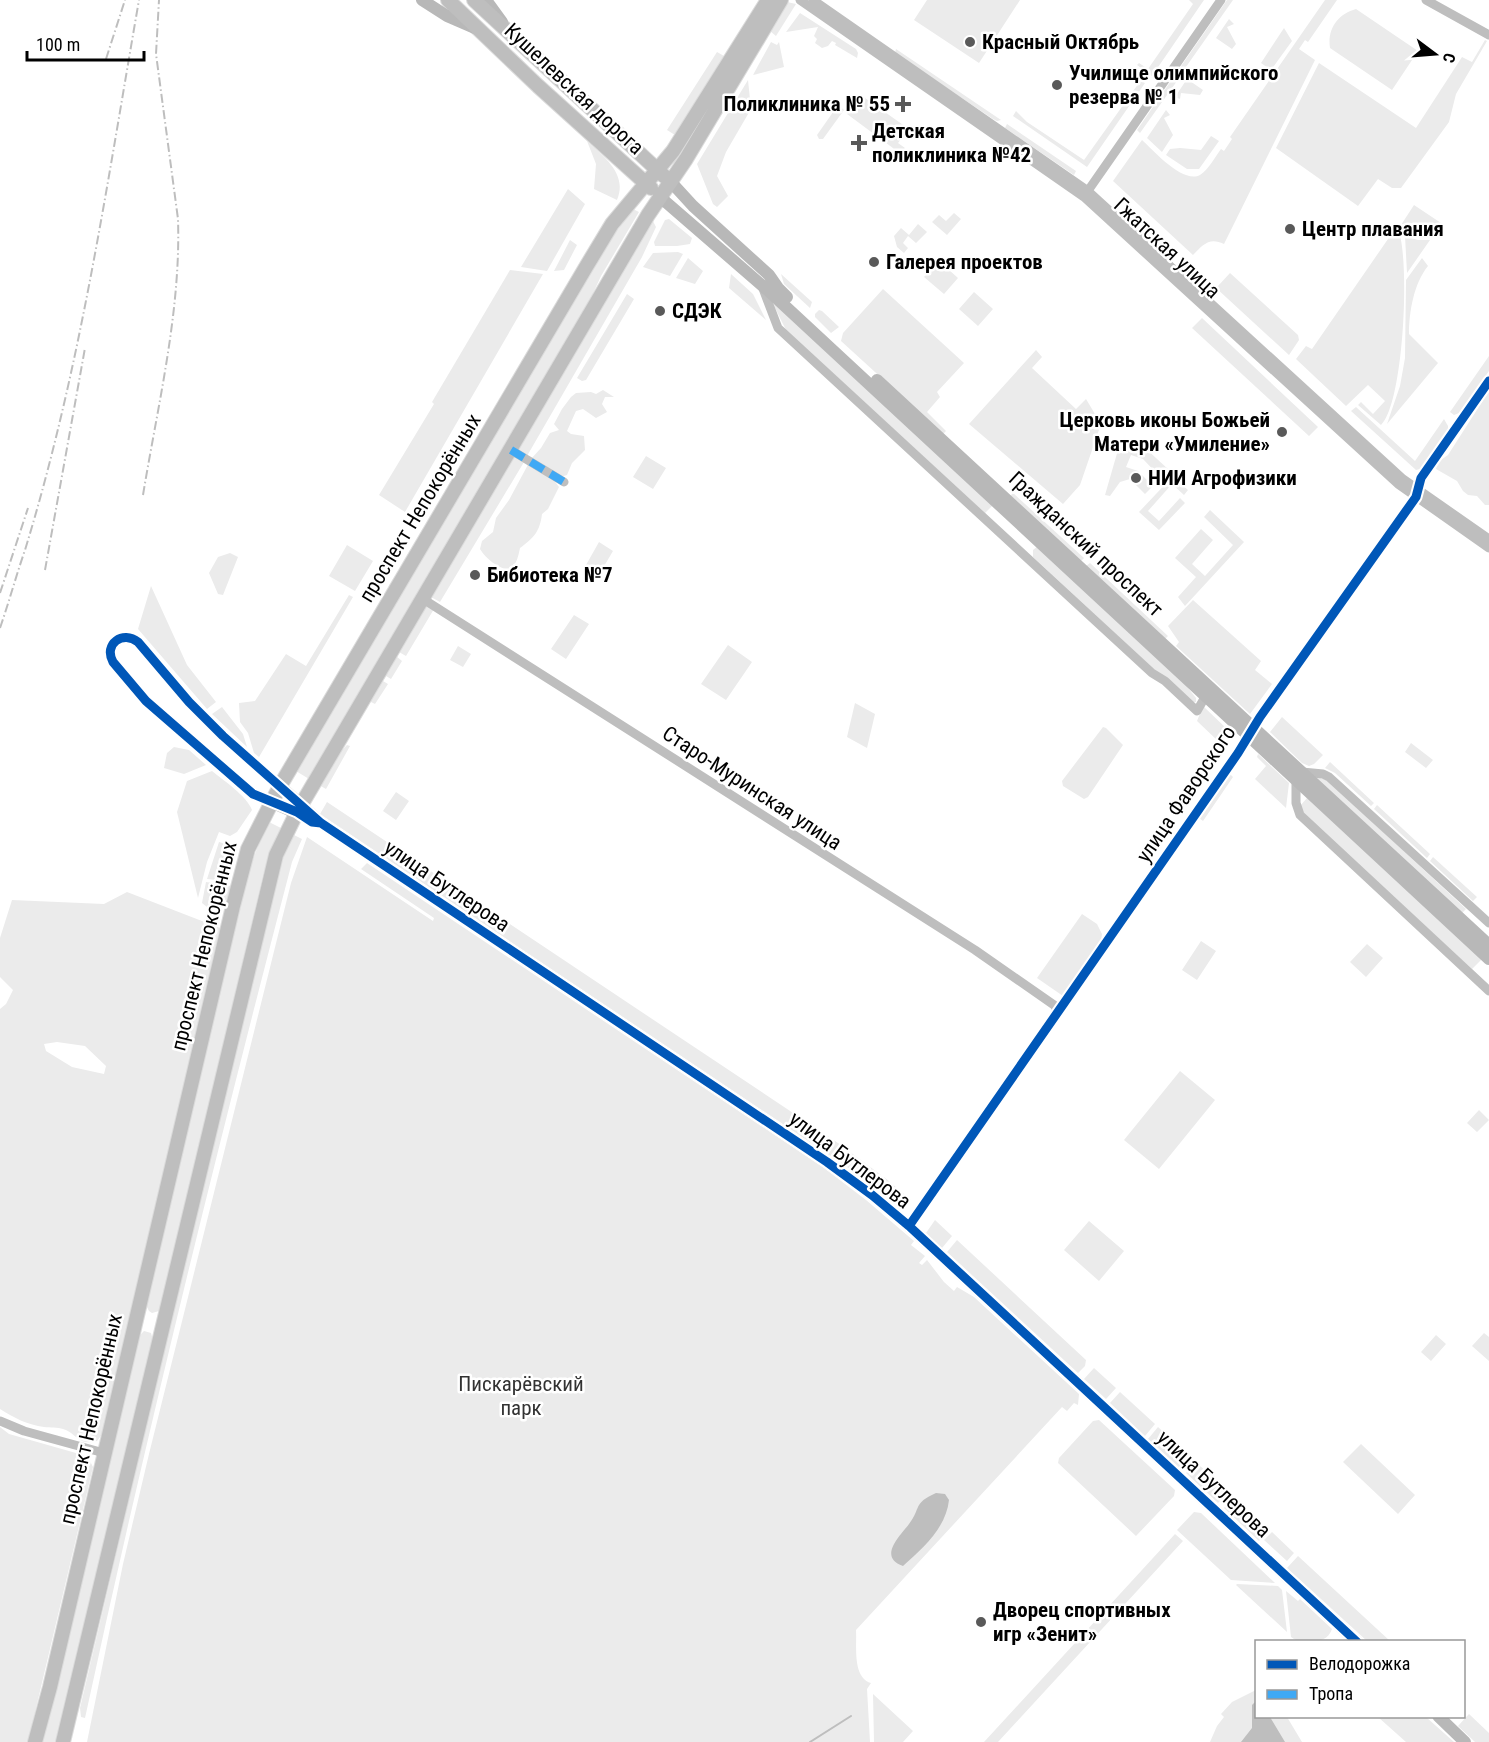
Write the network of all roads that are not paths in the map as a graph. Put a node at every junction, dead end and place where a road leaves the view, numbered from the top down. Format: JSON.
{"nodes":[{"id":1,"x":446,"y":0,"type":"edge"},
{"id":2,"x":474,"y":0,"type":"edge"},
{"id":3,"x":486,"y":0,"type":"edge"},
{"id":4,"x":778,"y":0,"type":"edge"},
{"id":5,"x":800,"y":0,"type":"edge"},
{"id":6,"x":813,"y":0,"type":"edge"},
{"id":7,"x":1221,"y":0,"type":"edge"},
{"id":8,"x":1426,"y":0,"type":"edge"},
{"id":9,"x":427,"y":4,"type":"edge"},
{"id":10,"x":506,"y":28,"type":"junction"},
{"id":11,"x":480,"y":30,"type":"junction"},
{"id":12,"x":1489,"y":35,"type":"edge"},
{"id":13,"x":658,"y":171,"type":"junction"},
{"id":14,"x":671,"y":182,"type":"junction"},
{"id":15,"x":646,"y":184,"type":"junction"},
{"id":16,"x":1086,"y":194,"type":"junction"},
{"id":17,"x":660,"y":197,"type":"junction"},
{"id":18,"x":762,"y":286,"type":"junction"},
{"id":19,"x":1489,"y":381,"type":"edge"},
{"id":20,"x":511,"y":450,"type":"junction"},
{"id":21,"x":564,"y":482,"type":"dead end"},
{"id":22,"x":1417,"y":494,"type":"junction"},
{"id":23,"x":1489,"y":539,"type":"edge"},
{"id":24,"x":1489,"y":548,"type":"edge"},
{"id":25,"x":423,"y":599,"type":"junction"},
{"id":26,"x":1205,"y":697,"type":"junction"},
{"id":27,"x":1251,"y":732,"type":"junction"},
{"id":28,"x":1299,"y":776,"type":"junction"},
{"id":29,"x":280,"y":786,"type":"junction"},
{"id":30,"x":271,"y":802,"type":"junction"},
{"id":31,"x":299,"y":809,"type":"junction"},
{"id":32,"x":1489,"y":923,"type":"edge"},
{"id":33,"x":1489,"y":945,"type":"edge"},
{"id":34,"x":1489,"y":958,"type":"edge"},
{"id":35,"x":1489,"y":991,"type":"edge"},
{"id":36,"x":1058,"y":1011,"type":"junction"},
{"id":37,"x":909,"y":1226,"type":"junction"},
{"id":38,"x":136,"y":1320,"type":"junction"},
{"id":39,"x":162,"y":1327,"type":"junction"},
{"id":40,"x":0,"y":1421,"type":"edge"},
{"id":41,"x":104,"y":1453,"type":"junction"},
{"id":42,"x":1356,"y":1640,"type":"edge"},
{"id":43,"x":1440,"y":1718,"type":"edge"},
{"id":44,"x":35,"y":1742,"type":"edge"},
{"id":45,"x":63,"y":1742,"type":"edge"},
{"id":46,"x":1465,"y":1742,"type":"edge"}],
"edges":[{"from":1,"to":9,"type":"main road"},
{"from":1,"to":11,"type":"main road","name":"Кушелевская дорога"},
{"from":2,"to":10,"type":"main road","name":"Кушелевская дорога"},
{"from":3,"to":10,"type":"main road"},
{"from":4,"to":13,"type":"main road","name":"проспект Непокорённых"},
{"from":4,"to":14,"type":"main road","name":"проспект Непокорённых"},
{"from":5,"to":16,"type":"street","name":"Гжатская улица"},
{"from":6,"to":16,"type":"street","name":"Гжатская улица"},
{"from":7,"to":16,"type":"street"},
{"from":8,"to":12,"type":"street"},
{"from":9,"to":11,"type":"main road"},
{"from":10,"to":13,"type":"main road","name":"Кушелевская дорога"},
{"from":11,"to":15,"type":"main road","name":"Кушелевская дорога"},
{"from":13,"to":14,"type":"main road","name":"Гражданский проспект"},
{"from":13,"to":15,"type":"main road","name":"проспект Непокорённых"},
{"from":14,"to":17,"type":"main road","name":"проспект Непокорённых"},
{"from":14,"to":27,"type":"main road","name":"Гражданский проспект"},
{"from":15,"to":17,"type":"main road","name":"Гражданский проспект"},
{"from":15,"to":29,"type":"main road","name":"проспект Непокорённых"},
{"from":16,"to":22,"type":"street","name":"Гжатская улица"},
{"from":17,"to":18,"type":"main road","name":"Гражданский проспект"},
{"from":17,"to":20,"type":"main road","name":"проспект Непокорённых"},
{"from":18,"to":26,"type":"main road","name":"Гражданский проспект"},
{"from":18,"to":26,"type":"street","name":"Гражданский проспект"},
{"from":19,"to":22,"type":"street","name":"улица Фаворского"},
{"from":20,"to":21,"type":"street"},
{"from":20,"to":25,"type":"main road","name":"проспект Непокорённых"},
{"from":22,"to":23,"type":"street","name":"Гжатская улица"},
{"from":22,"to":24,"type":"street","name":"Гжатская улица"},
{"from":22,"to":27,"type":"street","name":"улица Фаворского"},
{"from":25,"to":31,"type":"main road","name":"проспект Непокорённых"},
{"from":25,"to":36,"type":"street","name":"Старо-Муринская улица"},
{"from":26,"to":27,"type":"main road","name":"Гражданский проспект"},
{"from":27,"to":28,"type":"main road","name":"Гражданский проспект"},
{"from":27,"to":36,"type":"street","name":"улица Фаворского"},
{"from":28,"to":32,"type":"street"},
{"from":28,"to":33,"type":"main road","name":"Гражданский проспект"},
{"from":28,"to":34,"type":"main road","name":"Гражданский проспект"},
{"from":28,"to":35,"type":"street"},
{"from":29,"to":30,"type":"main road","name":"проспект Непокорённых"},
{"from":29,"to":30,"type":"street","name":"улица Бутлерова"},
{"from":29,"to":31,"type":"main road","name":"улица Бутлерова"},
{"from":30,"to":31,"type":"main road","name":"улица Бутлерова"},
{"from":30,"to":38,"type":"main road","name":"проспект Непокорённых"},
{"from":31,"to":37,"type":"main road","name":"улица Бутлерова"},
{"from":31,"to":39,"type":"main road","name":"проспект Непокорённых"},
{"from":36,"to":37,"type":"street","name":"улица Фаворского"},
{"from":37,"to":42,"type":"main road","name":"улица Бутлерова"},
{"from":38,"to":39,"type":"main road"},
{"from":38,"to":41,"type":"main road","name":"проспект Непокорённых"},
{"from":39,"to":45,"type":"main road","name":"проспект Непокорённых"},
{"from":40,"to":41,"type":"street"},
{"from":41,"to":44,"type":"main road","name":"проспект Непокорённых"},
{"from":43,"to":46,"type":"main road"}]}
